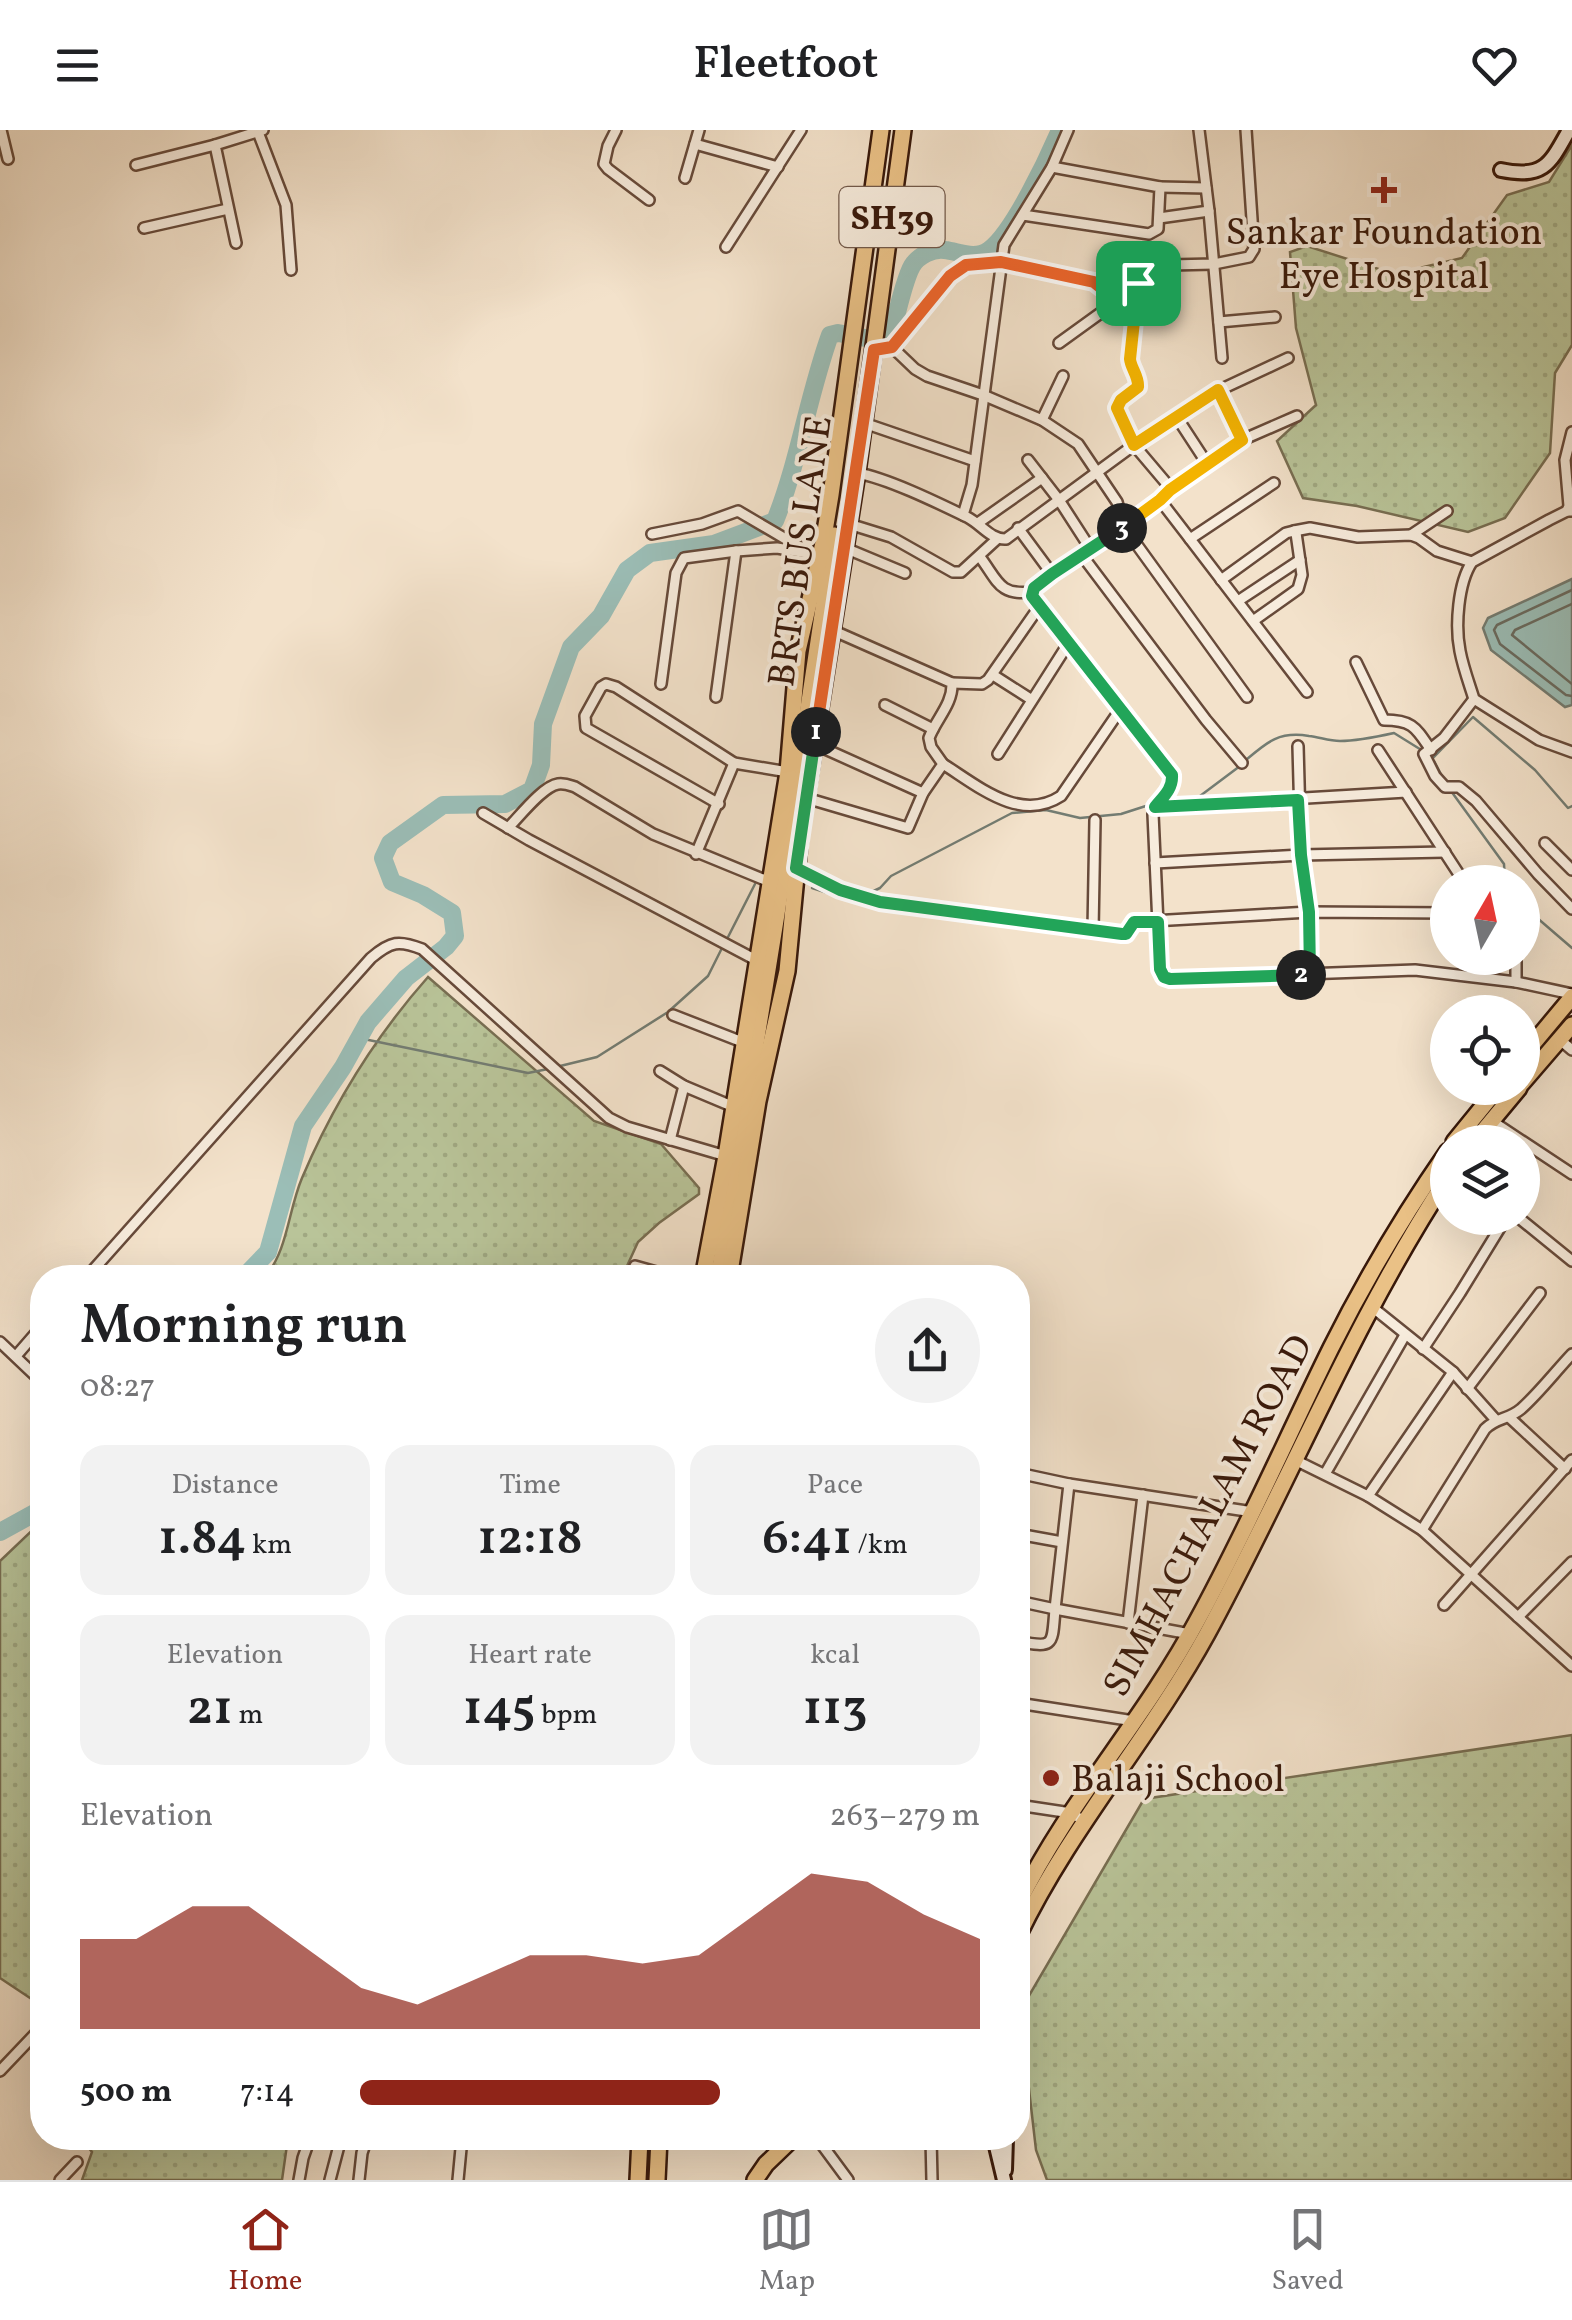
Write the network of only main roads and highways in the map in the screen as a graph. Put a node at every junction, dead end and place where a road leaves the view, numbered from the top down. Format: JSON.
{"nodes":[{"id":1,"x":882,"y":130,"type":"edge"},
{"id":2,"x":892,"y":130,"type":"edge"},
{"id":3,"x":904,"y":130,"type":"edge"},
{"id":4,"x":869,"y":302,"type":"junction"},
{"id":5,"x":866,"y":350,"type":"junction"},
{"id":6,"x":1572,"y":996,"type":"edge"},
{"id":7,"x":1572,"y":1024,"type":"edge"},
{"id":8,"x":1540,"y":1035,"type":"edge"},
{"id":9,"x":1540,"y":1061,"type":"edge"},
{"id":10,"x":1484,"y":1105,"type":"edge"},
{"id":11,"x":1504,"y":1105,"type":"edge"},
{"id":12,"x":1468,"y":1125,"type":"edge"},
{"id":13,"x":1488,"y":1125,"type":"edge"},
{"id":14,"x":1430,"y":1177,"type":"edge"},
{"id":15,"x":1430,"y":1209,"type":"edge"},
{"id":16,"x":705,"y":1265,"type":"edge"},
{"id":17,"x":720,"y":1265,"type":"edge"},
{"id":18,"x":730,"y":1265,"type":"edge"},
{"id":19,"x":1288,"y":1456,"type":"junction"},
{"id":20,"x":1197,"y":1632,"type":"junction"},
{"id":21,"x":1030,"y":1880,"type":"edge"},
{"id":22,"x":1030,"y":1913,"type":"edge"},
{"id":23,"x":629,"y":2150,"type":"edge"},
{"id":24,"x":639,"y":2150,"type":"edge"},
{"id":25,"x":659,"y":2150,"type":"edge"},
{"id":26,"x":781,"y":2150,"type":"edge"},
{"id":27,"x":628,"y":2180,"type":"edge"},
{"id":28,"x":638,"y":2180,"type":"edge"},
{"id":29,"x":657,"y":2180,"type":"edge"},
{"id":30,"x":755,"y":2180,"type":"edge"}],
"edges":[{"from":1,"to":4,"type":"main road","number":"SH39"},
{"from":2,"to":4,"type":"main road"},
{"from":3,"to":4,"type":"main road","number":"SH39"},
{"from":4,"to":5,"type":"main road","number":"SH39"},
{"from":5,"to":16,"type":"main road","number":"SH39"},
{"from":5,"to":17,"type":"main road","name":"BRTS BUS LANE"},
{"from":5,"to":18,"type":"main road","number":"SH39"},
{"from":6,"to":8,"type":"main road"},
{"from":7,"to":9,"type":"main road"},
{"from":10,"to":12,"type":"main road"},
{"from":11,"to":13,"type":"main road"},
{"from":14,"to":19,"type":"main road","name":"SIMHACHALAM ROAD"},
{"from":15,"to":19,"type":"main road"},
{"from":19,"to":20,"type":"main road"},
{"from":19,"to":20,"type":"main road","name":"SIMHACHALAM ROAD"},
{"from":20,"to":21,"type":"main road","name":"SIMHACHALAM ROAD"},
{"from":20,"to":22,"type":"main road"},
{"from":23,"to":27,"type":"main road"},
{"from":24,"to":28,"type":"main road"},
{"from":25,"to":29,"type":"main road"},
{"from":26,"to":30,"type":"main road"}]}
